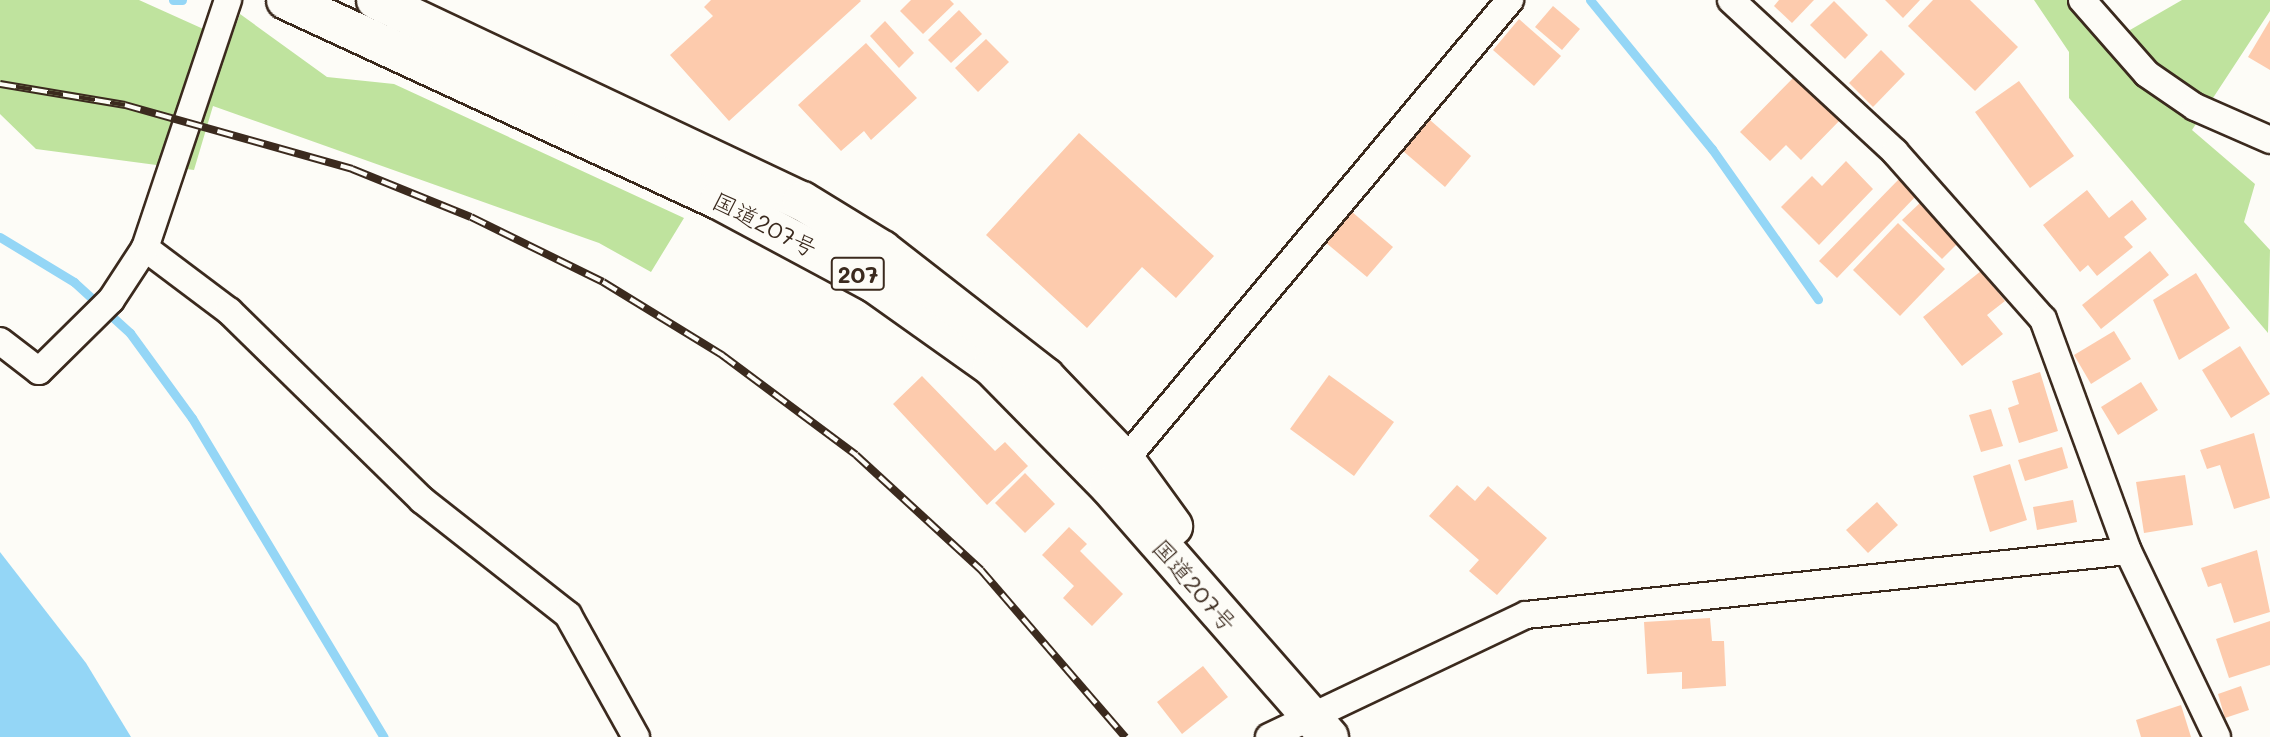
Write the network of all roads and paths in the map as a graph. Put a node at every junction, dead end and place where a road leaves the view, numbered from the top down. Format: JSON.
{"nodes":[{"id":1,"x":228,"y":0,"type":"edge"},
{"id":2,"x":286,"y":0,"type":"edge"},
{"id":3,"x":376,"y":0,"type":"edge"},
{"id":4,"x":1510,"y":0,"type":"edge"},
{"id":5,"x":1731,"y":0,"type":"edge"},
{"id":6,"x":2081,"y":0,"type":"edge"},
{"id":7,"x":2270,"y":140,"type":"edge"},
{"id":8,"x":145,"y":248,"type":"junction"},
{"id":9,"x":0,"y":341,"type":"edge"},
{"id":10,"x":1125,"y":460,"type":"junction"},
{"id":11,"x":2128,"y":551,"type":"junction"},
{"id":12,"x":1319,"y":726,"type":"edge"},
{"id":13,"x":636,"y":737,"type":"edge"},
{"id":14,"x":1269,"y":737,"type":"edge"},
{"id":15,"x":2217,"y":737,"type":"edge"}],
"edges":[{"from":1,"to":8,"type":"street"},
{"from":2,"to":12,"type":"highway","name":"国道207号","number":"207"},
{"from":3,"to":10,"type":"highway","name":"国道207号","number":"207"},
{"from":4,"to":10,"type":"street"},
{"from":5,"to":11,"type":"street"},
{"from":6,"to":7,"type":"street"},
{"from":8,"to":9,"type":"street"},
{"from":8,"to":13,"type":"street"},
{"from":10,"to":12,"type":"highway","name":"国道207号","number":"207"},
{"from":11,"to":12,"type":"street"},
{"from":11,"to":15,"type":"street"},
{"from":12,"to":14,"type":"street"}]}
